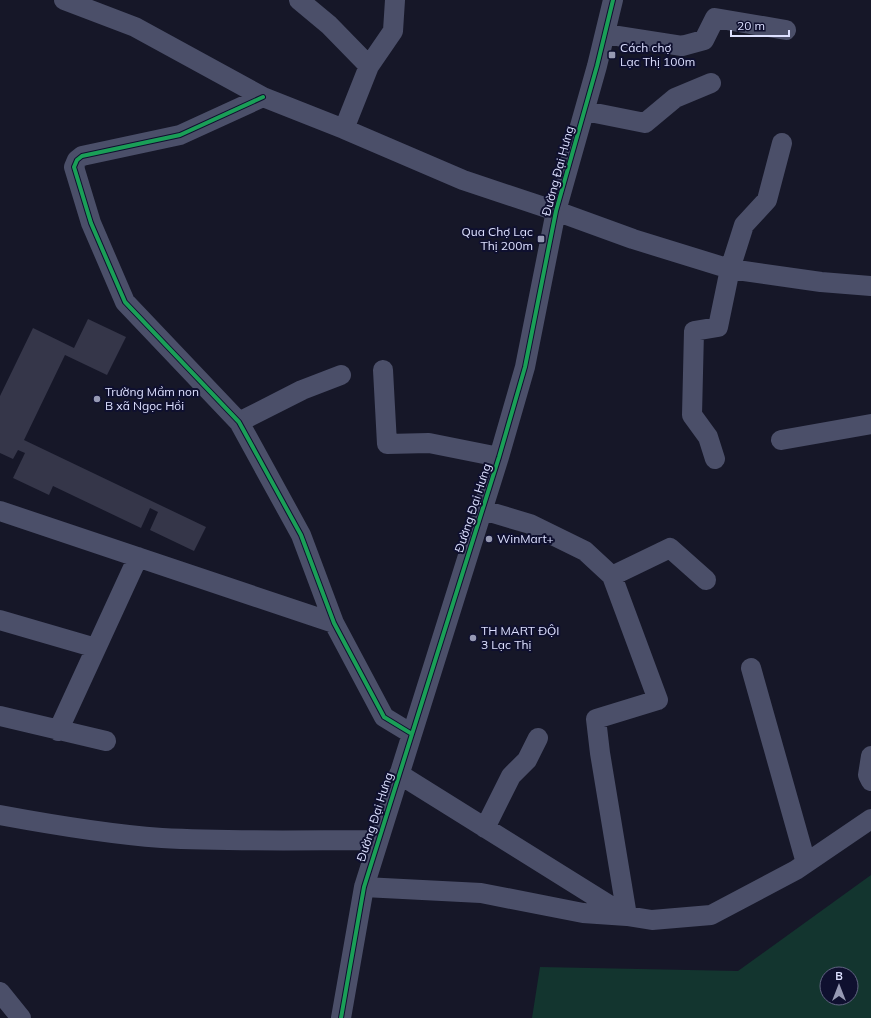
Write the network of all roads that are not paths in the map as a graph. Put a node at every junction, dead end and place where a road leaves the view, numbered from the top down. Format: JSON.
{"nodes":[{"id":1,"x":64,"y":0,"type":"edge"},
{"id":2,"x":299,"y":0,"type":"edge"},
{"id":3,"x":395,"y":0,"type":"edge"},
{"id":4,"x":613,"y":0,"type":"edge"},
{"id":5,"x":786,"y":30,"type":"dead end"},
{"id":6,"x":605,"y":34,"type":"junction"},
{"id":7,"x":368,"y":66,"type":"junction"},
{"id":8,"x":711,"y":83,"type":"dead end"},
{"id":9,"x":263,"y":98,"type":"junction"},
{"id":10,"x":585,"y":111,"type":"junction"},
{"id":11,"x":344,"y":129,"type":"junction"},
{"id":12,"x":782,"y":142,"type":"dead end"},
{"id":13,"x":556,"y":211,"type":"junction"},
{"id":14,"x":730,"y":269,"type":"junction"},
{"id":15,"x":871,"y":286,"type":"edge"},
{"id":16,"x":383,"y":370,"type":"dead end"},
{"id":17,"x":341,"y":375,"type":"dead end"},
{"id":18,"x":239,"y":422,"type":"junction"},
{"id":19,"x":871,"y":424,"type":"edge"},
{"id":20,"x":782,"y":440,"type":"dead end"},
{"id":21,"x":499,"y":457,"type":"junction"},
{"id":22,"x":714,"y":459,"type":"dead end"},
{"id":23,"x":482,"y":510,"type":"junction"},
{"id":24,"x":0,"y":511,"type":"edge"},
{"id":25,"x":138,"y":557,"type":"junction"},
{"id":26,"x":612,"y":576,"type":"junction"},
{"id":27,"x":706,"y":580,"type":"dead end"},
{"id":28,"x":0,"y":620,"type":"edge"},
{"id":29,"x":334,"y":623,"type":"junction"},
{"id":30,"x":96,"y":648,"type":"junction"},
{"id":31,"x":751,"y":668,"type":"dead end"},
{"id":32,"x":0,"y":716,"type":"edge"},
{"id":33,"x":58,"y":731,"type":"junction"},
{"id":34,"x":412,"y":734,"type":"junction"},
{"id":35,"x":538,"y":738,"type":"dead end"},
{"id":36,"x":106,"y":741,"type":"dead end"},
{"id":37,"x":871,"y":756,"type":"edge"},
{"id":38,"x":399,"y":774,"type":"junction"},
{"id":39,"x":871,"y":781,"type":"edge"},
{"id":40,"x":0,"y":815,"type":"edge"},
{"id":41,"x":871,"y":819,"type":"edge"},
{"id":42,"x":485,"y":828,"type":"junction"},
{"id":43,"x":378,"y":840,"type":"junction"},
{"id":44,"x":806,"y":863,"type":"junction"},
{"id":45,"x":364,"y":887,"type":"junction"},
{"id":46,"x":627,"y":916,"type":"junction"},
{"id":47,"x":0,"y":992,"type":"edge"},
{"id":48,"x":21,"y":1018,"type":"edge"},
{"id":49,"x":341,"y":1018,"type":"edge"}],
"edges":[{"from":1,"to":9,"type":"street"},
{"from":2,"to":7,"type":"street"},
{"from":3,"to":7,"type":"street"},
{"from":4,"to":6,"type":"street","name":"Đường Đại Hưng"},
{"from":5,"to":6,"type":"street"},
{"from":6,"to":10,"type":"street","name":"Đường Đại Hưng"},
{"from":7,"to":11,"type":"street"},
{"from":8,"to":10,"type":"street"},
{"from":9,"to":11,"type":"street"},
{"from":9,"to":18,"type":"street"},
{"from":10,"to":13,"type":"street","name":"Đường Đại Hưng"},
{"from":11,"to":13,"type":"street"},
{"from":12,"to":14,"type":"street"},
{"from":13,"to":14,"type":"street"},
{"from":13,"to":21,"type":"street","name":"Đường Đại Hưng"},
{"from":14,"to":15,"type":"street"},
{"from":14,"to":22,"type":"street"},
{"from":16,"to":21,"type":"street"},
{"from":17,"to":18,"type":"street"},
{"from":18,"to":29,"type":"street"},
{"from":19,"to":20,"type":"street"},
{"from":21,"to":23,"type":"street","name":"Đường Đại Hưng"},
{"from":23,"to":26,"type":"street"},
{"from":23,"to":34,"type":"street","name":"Đường Đại Hưng"},
{"from":24,"to":25,"type":"street"},
{"from":25,"to":29,"type":"street"},
{"from":25,"to":30,"type":"street"},
{"from":26,"to":27,"type":"street"},
{"from":26,"to":46,"type":"street"},
{"from":28,"to":30,"type":"street"},
{"from":29,"to":34,"type":"street"},
{"from":30,"to":33,"type":"street"},
{"from":31,"to":44,"type":"street"},
{"from":32,"to":33,"type":"street"},
{"from":33,"to":36,"type":"street"},
{"from":34,"to":38,"type":"street","name":"Đường Đại Hưng"},
{"from":35,"to":42,"type":"street"},
{"from":37,"to":39,"type":"street"},
{"from":38,"to":42,"type":"street"},
{"from":38,"to":43,"type":"street","name":"Đường Đại Hưng"},
{"from":40,"to":43,"type":"street"},
{"from":41,"to":44,"type":"street"},
{"from":42,"to":46,"type":"street"},
{"from":43,"to":45,"type":"street","name":"Đường Đại Hưng"},
{"from":44,"to":46,"type":"street"},
{"from":45,"to":46,"type":"street"},
{"from":45,"to":49,"type":"street","name":"Đường Đại Hưng"},
{"from":47,"to":48,"type":"street"}]}
